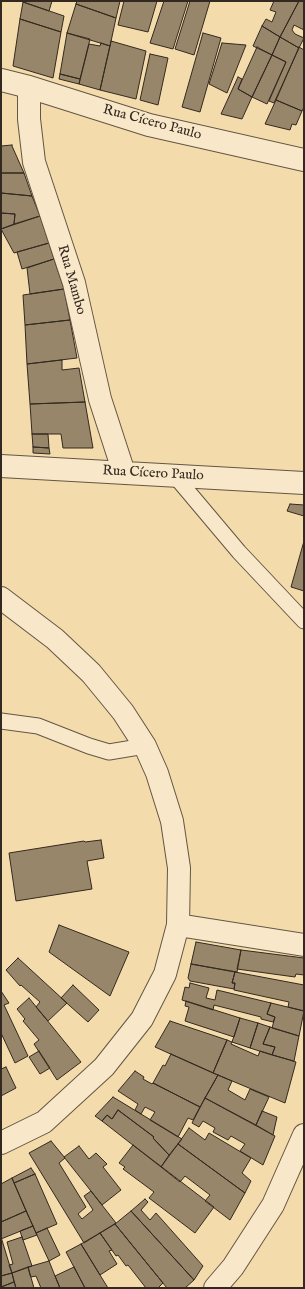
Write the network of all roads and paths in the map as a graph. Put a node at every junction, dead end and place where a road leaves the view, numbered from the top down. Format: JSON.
{"nodes":[{"id":1,"x":1,"y":80,"type":"edge"},
{"id":2,"x":29,"y":87,"type":"junction"},
{"id":3,"x":304,"y":160,"type":"edge"},
{"id":4,"x":1,"y":466,"type":"edge"},
{"id":5,"x":124,"y":473,"type":"junction"},
{"id":6,"x":175,"y":476,"type":"junction"},
{"id":7,"x":304,"y":483,"type":"edge"},
{"id":8,"x":1,"y":598,"type":"edge"},
{"id":9,"x":304,"y":621,"type":"edge"},
{"id":10,"x":1,"y":721,"type":"edge"},
{"id":11,"x":145,"y":746,"type":"junction"},
{"id":12,"x":178,"y":924,"type":"junction"},
{"id":13,"x":304,"y":945,"type":"edge"},
{"id":14,"x":304,"y":1135,"type":"edge"},
{"id":15,"x":1,"y":1143,"type":"edge"},
{"id":16,"x":215,"y":1288,"type":"edge"}],
"edges":[{"from":1,"to":2,"type":"street","name":"Rua Cícero Paulo"},
{"from":2,"to":3,"type":"street","name":"Rua Cícero Paulo"},
{"from":2,"to":5,"type":"street","name":"Rua Mambo"},
{"from":4,"to":5,"type":"street","name":"Rua Cícero Paulo"},
{"from":5,"to":6,"type":"street","name":"Rua Cícero Paulo"},
{"from":6,"to":7,"type":"street","name":"Rua Cícero Paulo"},
{"from":6,"to":9,"type":"lane"},
{"from":8,"to":11,"type":"street"},
{"from":10,"to":11,"type":"lane"},
{"from":11,"to":12,"type":"street"},
{"from":12,"to":13,"type":"street"},
{"from":12,"to":15,"type":"street"},
{"from":14,"to":16,"type":"street"}]}
